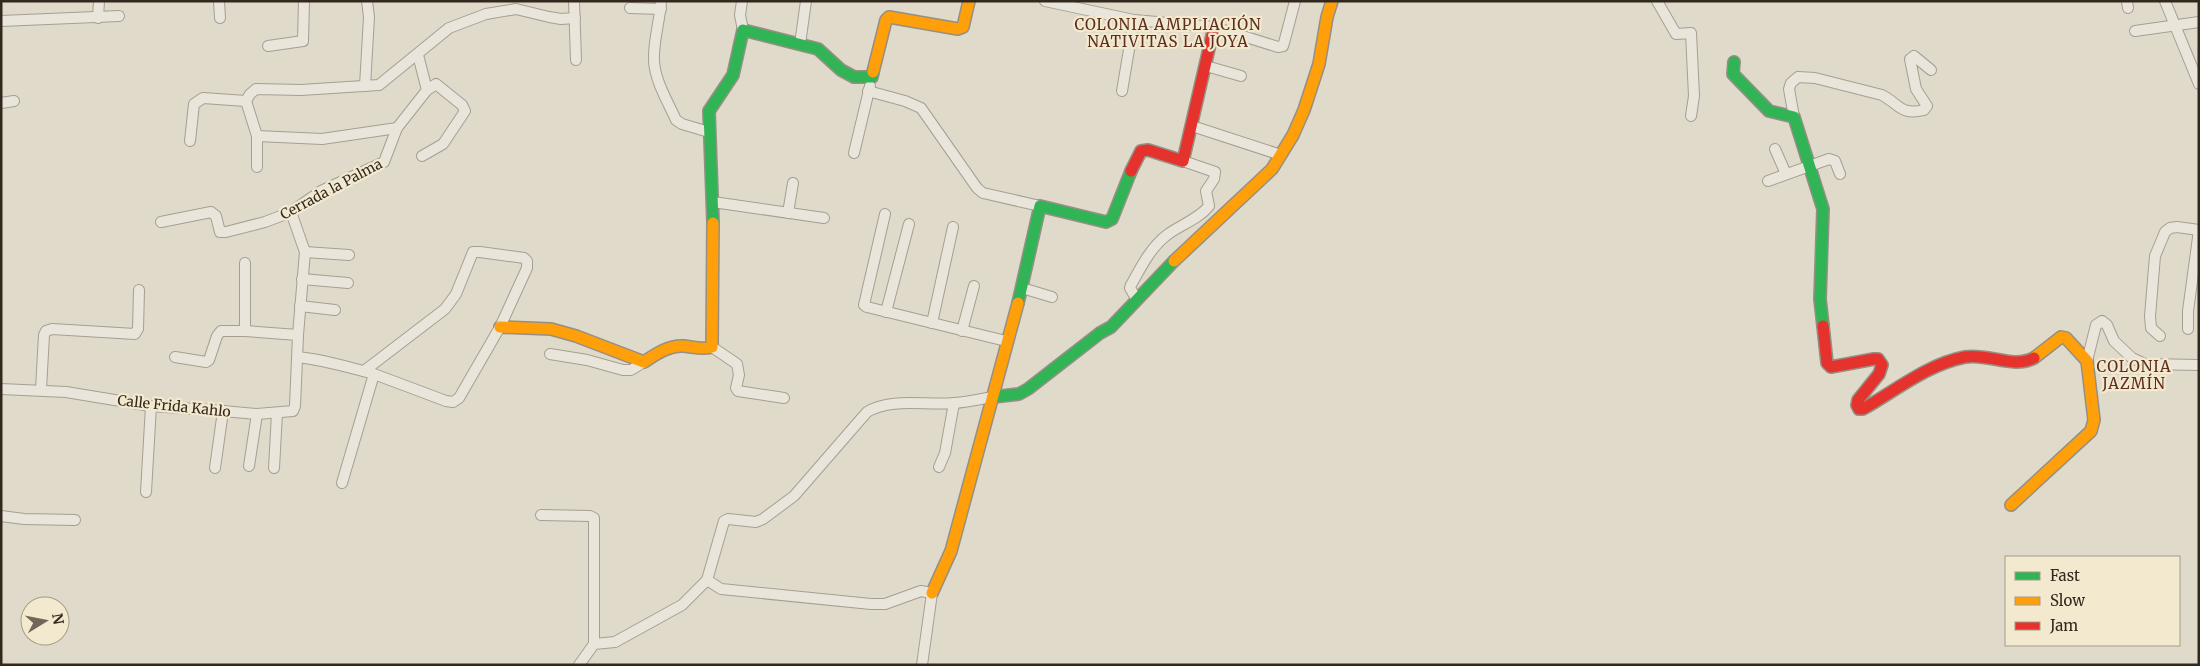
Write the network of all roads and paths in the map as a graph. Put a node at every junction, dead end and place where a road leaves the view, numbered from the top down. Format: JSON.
{"nodes":[{"id":1,"x":99,"y":1,"type":"edge"},
{"id":2,"x":219,"y":1,"type":"edge"},
{"id":3,"x":304,"y":1,"type":"edge"},
{"id":4,"x":367,"y":1,"type":"edge"},
{"id":5,"x":533,"y":1,"type":"edge"},
{"id":6,"x":574,"y":1,"type":"edge"},
{"id":7,"x":742,"y":1,"type":"edge"},
{"id":8,"x":806,"y":1,"type":"edge"},
{"id":9,"x":969,"y":1,"type":"edge"},
{"id":10,"x":1045,"y":1,"type":"edge"},
{"id":11,"x":1295,"y":1,"type":"edge"},
{"id":12,"x":1332,"y":1,"type":"edge"},
{"id":13,"x":1657,"y":1,"type":"edge"},
{"id":14,"x":2165,"y":1,"type":"edge"},
{"id":15,"x":661,"y":5,"type":"edge"},
{"id":16,"x":630,"y":8,"type":"dead end"},
{"id":17,"x":533,"y":12,"type":"junction"},
{"id":18,"x":119,"y":16,"type":"dead end"},
{"id":19,"x":98,"y":18,"type":"junction"},
{"id":20,"x":220,"y":18,"type":"dead end"},
{"id":21,"x":575,"y":18,"type":"junction"},
{"id":22,"x":1134,"y":20,"type":"junction"},
{"id":23,"x":1,"y":21,"type":"edge"},
{"id":24,"x":2199,"y":22,"type":"edge"},
{"id":25,"x":2176,"y":26,"type":"junction"},
{"id":26,"x":1214,"y":27,"type":"junction"},
{"id":27,"x":743,"y":30,"type":"junction"},
{"id":28,"x":2135,"y":31,"type":"dead end"},
{"id":29,"x":800,"y":44,"type":"junction"},
{"id":30,"x":268,"y":46,"type":"dead end"},
{"id":31,"x":418,"y":55,"type":"junction"},
{"id":32,"x":576,"y":60,"type":"dead end"},
{"id":33,"x":1734,"y":62,"type":"dead end"},
{"id":34,"x":1206,"y":66,"type":"junction"},
{"id":35,"x":1931,"y":70,"type":"dead end"},
{"id":36,"x":1241,"y":76,"type":"dead end"},
{"id":37,"x":872,"y":78,"type":"junction"},
{"id":38,"x":2199,"y":84,"type":"edge"},
{"id":39,"x":365,"y":86,"type":"junction"},
{"id":40,"x":427,"y":90,"type":"junction"},
{"id":41,"x":868,"y":91,"type":"junction"},
{"id":42,"x":1122,"y":91,"type":"dead end"},
{"id":43,"x":14,"y":101,"type":"dead end"},
{"id":44,"x":246,"y":101,"type":"junction"},
{"id":45,"x":1,"y":103,"type":"edge"},
{"id":46,"x":1690,"y":116,"type":"dead end"},
{"id":47,"x":1794,"y":117,"type":"junction"},
{"id":48,"x":1192,"y":126,"type":"junction"},
{"id":49,"x":397,"y":128,"type":"junction"},
{"id":50,"x":709,"y":132,"type":"junction"},
{"id":51,"x":257,"y":136,"type":"junction"},
{"id":52,"x":190,"y":141,"type":"dead end"},
{"id":53,"x":1775,"y":149,"type":"dead end"},
{"id":54,"x":854,"y":153,"type":"dead end"},
{"id":55,"x":1281,"y":155,"type":"junction"},
{"id":56,"x":422,"y":156,"type":"dead end"},
{"id":57,"x":1183,"y":161,"type":"junction"},
{"id":58,"x":1808,"y":166,"type":"junction"},
{"id":59,"x":257,"y":167,"type":"dead end"},
{"id":60,"x":1786,"y":174,"type":"junction"},
{"id":61,"x":1840,"y":174,"type":"dead end"},
{"id":62,"x":1768,"y":181,"type":"dead end"},
{"id":63,"x":793,"y":183,"type":"dead end"},
{"id":64,"x":713,"y":202,"type":"junction"},
{"id":65,"x":1040,"y":206,"type":"junction"},
{"id":66,"x":291,"y":212,"type":"junction"},
{"id":67,"x":788,"y":214,"type":"junction"},
{"id":68,"x":884,"y":214,"type":"dead end"},
{"id":69,"x":824,"y":218,"type":"dead end"},
{"id":70,"x":161,"y":222,"type":"dead end"},
{"id":71,"x":909,"y":224,"type":"dead end"},
{"id":72,"x":953,"y":227,"type":"dead end"},
{"id":73,"x":2199,"y":230,"type":"edge"},
{"id":74,"x":305,"y":252,"type":"junction"},
{"id":75,"x":349,"y":255,"type":"dead end"},
{"id":76,"x":244,"y":263,"type":"dead end"},
{"id":77,"x":302,"y":279,"type":"junction"},
{"id":78,"x":348,"y":282,"type":"dead end"},
{"id":79,"x":974,"y":286,"type":"dead end"},
{"id":80,"x":1022,"y":288,"type":"junction"},
{"id":81,"x":139,"y":290,"type":"dead end"},
{"id":82,"x":1052,"y":296,"type":"dead end"},
{"id":83,"x":1137,"y":300,"type":"junction"},
{"id":84,"x":300,"y":306,"type":"junction"},
{"id":85,"x":335,"y":310,"type":"dead end"},
{"id":86,"x":886,"y":312,"type":"junction"},
{"id":87,"x":932,"y":323,"type":"junction"},
{"id":88,"x":500,"y":327,"type":"junction"},
{"id":89,"x":2188,"y":329,"type":"dead end"},
{"id":90,"x":245,"y":331,"type":"junction"},
{"id":91,"x":962,"y":331,"type":"junction"},
{"id":92,"x":298,"y":335,"type":"junction"},
{"id":93,"x":2160,"y":336,"type":"dead end"},
{"id":94,"x":1006,"y":341,"type":"junction"},
{"id":95,"x":712,"y":347,"type":"junction"},
{"id":96,"x":550,"y":354,"type":"dead end"},
{"id":97,"x":175,"y":357,"type":"dead end"},
{"id":98,"x":298,"y":357,"type":"junction"},
{"id":99,"x":2087,"y":361,"type":"junction"},
{"id":100,"x":644,"y":362,"type":"junction"},
{"id":101,"x":2199,"y":365,"type":"edge"},
{"id":102,"x":369,"y":372,"type":"junction"},
{"id":103,"x":1,"y":389,"type":"edge"},
{"id":104,"x":41,"y":389,"type":"junction"},
{"id":105,"x":993,"y":397,"type":"junction"},
{"id":106,"x":784,"y":398,"type":"dead end"},
{"id":107,"x":954,"y":403,"type":"junction"},
{"id":108,"x":151,"y":406,"type":"junction"},
{"id":109,"x":223,"y":411,"type":"junction"},
{"id":110,"x":277,"y":413,"type":"junction"},
{"id":111,"x":257,"y":414,"type":"junction"},
{"id":112,"x":249,"y":466,"type":"dead end"},
{"id":113,"x":939,"y":467,"type":"dead end"},
{"id":114,"x":216,"y":468,"type":"dead end"},
{"id":115,"x":274,"y":468,"type":"dead end"},
{"id":116,"x":342,"y":483,"type":"dead end"},
{"id":117,"x":146,"y":492,"type":"dead end"},
{"id":118,"x":2011,"y":505,"type":"dead end"},
{"id":119,"x":541,"y":515,"type":"dead end"},
{"id":120,"x":1,"y":516,"type":"edge"},
{"id":121,"x":75,"y":520,"type":"dead end"},
{"id":122,"x":707,"y":580,"type":"junction"},
{"id":123,"x":932,"y":593,"type":"junction"},
{"id":124,"x":594,"y":644,"type":"junction"},
{"id":125,"x":579,"y":665,"type":"edge"},
{"id":126,"x":922,"y":665,"type":"edge"}],
"edges":[{"from":1,"to":19,"type":"street"},
{"from":2,"to":20,"type":"street"},
{"from":3,"to":30,"type":"street"},
{"from":4,"to":39,"type":"street"},
{"from":5,"to":17,"type":"street"},
{"from":6,"to":21,"type":"street"},
{"from":7,"to":27,"type":"street"},
{"from":8,"to":29,"type":"street"},
{"from":9,"to":37,"type":"street"},
{"from":10,"to":22,"type":"street"},
{"from":11,"to":26,"type":"street"},
{"from":12,"to":55,"type":"street"},
{"from":13,"to":46,"type":"street"},
{"from":14,"to":25,"type":"street"},
{"from":15,"to":16,"type":"street"},
{"from":15,"to":50,"type":"street"},
{"from":17,"to":21,"type":"street"},
{"from":17,"to":31,"type":"street"},
{"from":18,"to":19,"type":"street"},
{"from":19,"to":23,"type":"street"},
{"from":21,"to":32,"type":"street"},
{"from":22,"to":26,"type":"street"},
{"from":22,"to":42,"type":"street"},
{"from":24,"to":25,"type":"street"},
{"from":25,"to":28,"type":"street"},
{"from":25,"to":38,"type":"street"},
{"from":26,"to":34,"type":"street"},
{"from":27,"to":29,"type":"street"},
{"from":27,"to":50,"type":"street"},
{"from":29,"to":37,"type":"street"},
{"from":31,"to":39,"type":"street"},
{"from":31,"to":40,"type":"street"},
{"from":33,"to":47,"type":"street"},
{"from":34,"to":36,"type":"street"},
{"from":34,"to":48,"type":"street"},
{"from":35,"to":47,"type":"street"},
{"from":37,"to":41,"type":"street"},
{"from":39,"to":44,"type":"street"},
{"from":40,"to":49,"type":"street","name":"Cerrada la Palma"},
{"from":40,"to":56,"type":"street"},
{"from":41,"to":54,"type":"street"},
{"from":41,"to":65,"type":"street"},
{"from":43,"to":45,"type":"street"},
{"from":44,"to":51,"type":"street"},
{"from":44,"to":52,"type":"street"},
{"from":47,"to":58,"type":"street"},
{"from":48,"to":55,"type":"street"},
{"from":48,"to":57,"type":"street"},
{"from":49,"to":51,"type":"street"},
{"from":49,"to":66,"type":"street","name":"Cerrada la Palma"},
{"from":50,"to":64,"type":"street"},
{"from":51,"to":59,"type":"street"},
{"from":53,"to":60,"type":"street"},
{"from":55,"to":83,"type":"street"},
{"from":57,"to":65,"type":"street"},
{"from":57,"to":83,"type":"street"},
{"from":58,"to":60,"type":"street"},
{"from":58,"to":61,"type":"street"},
{"from":58,"to":99,"type":"street"},
{"from":60,"to":62,"type":"street"},
{"from":63,"to":67,"type":"street"},
{"from":64,"to":67,"type":"street"},
{"from":64,"to":95,"type":"street"},
{"from":65,"to":80,"type":"street"},
{"from":66,"to":70,"type":"street","name":"Cerrada la Palma"},
{"from":66,"to":74,"type":"street"},
{"from":67,"to":69,"type":"street"},
{"from":68,"to":86,"type":"street"},
{"from":71,"to":86,"type":"street"},
{"from":72,"to":87,"type":"street"},
{"from":73,"to":89,"type":"street"},
{"from":73,"to":93,"type":"street"},
{"from":74,"to":75,"type":"street"},
{"from":74,"to":77,"type":"street"},
{"from":76,"to":90,"type":"street"},
{"from":77,"to":78,"type":"street"},
{"from":77,"to":84,"type":"street"},
{"from":79,"to":91,"type":"street"},
{"from":80,"to":82,"type":"street"},
{"from":80,"to":94,"type":"street"},
{"from":81,"to":104,"type":"street"},
{"from":83,"to":105,"type":"street"},
{"from":84,"to":85,"type":"street"},
{"from":84,"to":92,"type":"street"},
{"from":86,"to":87,"type":"street"},
{"from":87,"to":91,"type":"street"},
{"from":88,"to":100,"type":"street"},
{"from":88,"to":102,"type":"street"},
{"from":88,"to":102,"type":"street"},
{"from":90,"to":92,"type":"street"},
{"from":90,"to":97,"type":"street"},
{"from":91,"to":94,"type":"street"},
{"from":92,"to":98,"type":"street"},
{"from":94,"to":105,"type":"street"},
{"from":95,"to":100,"type":"street"},
{"from":95,"to":106,"type":"street"},
{"from":96,"to":100,"type":"street"},
{"from":98,"to":102,"type":"street"},
{"from":98,"to":110,"type":"street","name":"Calle Frida Kahlo"},
{"from":99,"to":101,"type":"street"},
{"from":99,"to":118,"type":"street"},
{"from":102,"to":116,"type":"street"},
{"from":103,"to":104,"type":"street","name":"Calle Frida Kahlo"},
{"from":104,"to":108,"type":"street","name":"Calle Frida Kahlo"},
{"from":105,"to":107,"type":"street"},
{"from":105,"to":123,"type":"street"},
{"from":107,"to":113,"type":"street"},
{"from":107,"to":122,"type":"street"},
{"from":108,"to":109,"type":"street","name":"Calle Frida Kahlo"},
{"from":108,"to":117,"type":"street"},
{"from":109,"to":111,"type":"street","name":"Calle Frida Kahlo"},
{"from":109,"to":114,"type":"street"},
{"from":110,"to":111,"type":"street","name":"Calle Frida Kahlo"},
{"from":110,"to":115,"type":"street"},
{"from":111,"to":112,"type":"street"},
{"from":119,"to":124,"type":"street"},
{"from":120,"to":121,"type":"street"},
{"from":122,"to":123,"type":"street"},
{"from":122,"to":124,"type":"street"},
{"from":123,"to":126,"type":"street"},
{"from":124,"to":125,"type":"street"}]}
